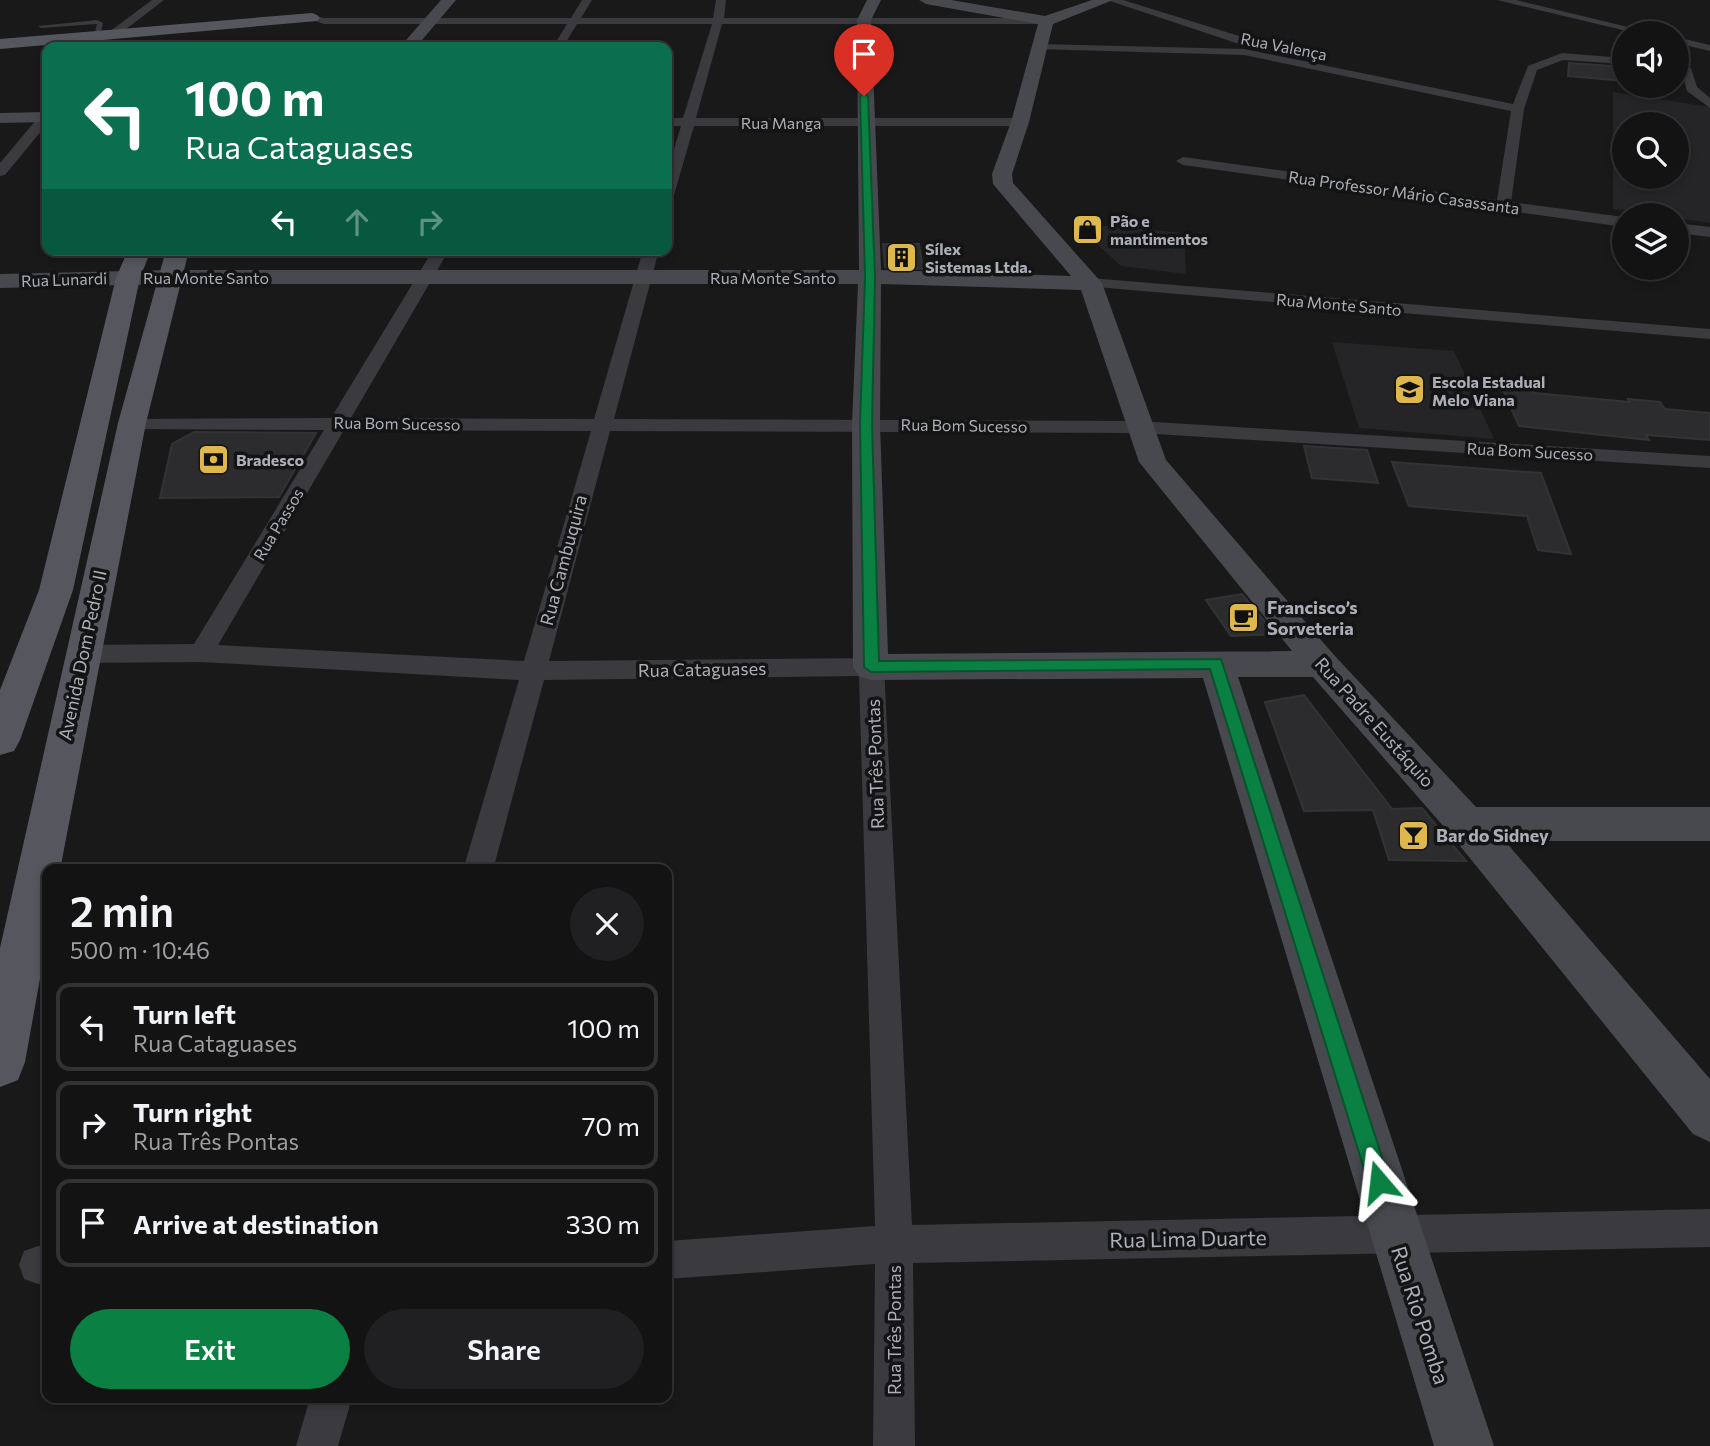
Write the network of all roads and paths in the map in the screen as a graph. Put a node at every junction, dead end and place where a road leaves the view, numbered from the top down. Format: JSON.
{"nodes":[{"id":1,"x":159,"y":0,"type":"edge"},
{"id":2,"x":306,"y":0,"type":"edge"},
{"id":3,"x":449,"y":0,"type":"edge"},
{"id":4,"x":587,"y":0,"type":"edge"},
{"id":5,"x":721,"y":0,"type":"edge"},
{"id":6,"x":874,"y":0,"type":"edge"},
{"id":7,"x":926,"y":0,"type":"edge"},
{"id":8,"x":1106,"y":0,"type":"edge"},
{"id":9,"x":1112,"y":0,"type":"edge"},
{"id":10,"x":1502,"y":0,"type":"edge"},
{"id":11,"x":1563,"y":0,"type":"edge"},
{"id":12,"x":1543,"y":9,"type":"junction"},
{"id":13,"x":431,"y":20,"type":"junction"},
{"id":14,"x":864,"y":20,"type":"junction"},
{"id":15,"x":718,"y":21,"type":"junction"},
{"id":16,"x":1046,"y":21,"type":"junction"},
{"id":17,"x":309,"y":22,"type":"joint"},
{"id":18,"x":573,"y":22,"type":"junction"},
{"id":19,"x":1612,"y":25,"type":"edge"},
{"id":20,"x":41,"y":26,"type":"dead end"},
{"id":21,"x":278,"y":28,"type":"junction"},
{"id":22,"x":105,"y":35,"type":"junction"},
{"id":23,"x":129,"y":42,"type":"edge"},
{"id":24,"x":412,"y":42,"type":"edge"},
{"id":25,"x":561,"y":42,"type":"edge"},
{"id":26,"x":1689,"y":43,"type":"edge"},
{"id":27,"x":0,"y":44,"type":"edge"},
{"id":28,"x":1040,"y":47,"type":"junction"},
{"id":29,"x":1710,"y":48,"type":"edge"},
{"id":30,"x":42,"y":50,"type":"edge"},
{"id":31,"x":1244,"y":52,"type":"junction"},
{"id":32,"x":0,"y":54,"type":"edge"},
{"id":33,"x":1612,"y":60,"type":"edge"},
{"id":34,"x":1689,"y":84,"type":"edge"},
{"id":35,"x":1710,"y":104,"type":"edge"},
{"id":36,"x":1518,"y":109,"type":"junction"},
{"id":37,"x":42,"y":117,"type":"edge"},
{"id":38,"x":0,"y":118,"type":"edge"},
{"id":39,"x":864,"y":121,"type":"junction"},
{"id":40,"x":672,"y":122,"type":"edge"},
{"id":41,"x":688,"y":122,"type":"junction"},
{"id":42,"x":1020,"y":122,"type":"junction"},
{"id":43,"x":42,"y":123,"type":"edge"},
{"id":44,"x":1183,"y":161,"type":"dead end"},
{"id":45,"x":0,"y":172,"type":"edge"},
{"id":46,"x":672,"y":178,"type":"edge"},
{"id":47,"x":1503,"y":206,"type":"junction"},
{"id":48,"x":1612,"y":220,"type":"edge"},
{"id":49,"x":1689,"y":230,"type":"edge"},
{"id":50,"x":1710,"y":232,"type":"edge"},
{"id":51,"x":438,"y":256,"type":"edge"},
{"id":52,"x":649,"y":256,"type":"edge"},
{"id":53,"x":219,"y":259,"type":"dead end"},
{"id":54,"x":134,"y":264,"type":"edge"},
{"id":55,"x":184,"y":268,"type":"edge"},
{"id":56,"x":426,"y":277,"type":"junction"},
{"id":57,"x":643,"y":277,"type":"junction"},
{"id":58,"x":870,"y":277,"type":"junction"},
{"id":59,"x":0,"y":281,"type":"edge"},
{"id":60,"x":1090,"y":283,"type":"junction"},
{"id":61,"x":1710,"y":334,"type":"edge"},
{"id":62,"x":337,"y":422,"type":"junction"},
{"id":63,"x":132,"y":424,"type":"junction"},
{"id":64,"x":866,"y":424,"type":"junction"},
{"id":65,"x":600,"y":426,"type":"junction"},
{"id":66,"x":1139,"y":427,"type":"junction"},
{"id":67,"x":1710,"y":462,"type":"edge"},
{"id":68,"x":201,"y":653,"type":"junction"},
{"id":69,"x":82,"y":654,"type":"junction"},
{"id":70,"x":1216,"y":663,"type":"junction"},
{"id":71,"x":1322,"y":664,"type":"junction"},
{"id":72,"x":871,"y":667,"type":"junction"},
{"id":73,"x":533,"y":671,"type":"junction"},
{"id":74,"x":0,"y":740,"type":"edge"},
{"id":75,"x":1466,"y":824,"type":"junction"},
{"id":76,"x":1710,"y":824,"type":"edge"},
{"id":77,"x":480,"y":864,"type":"edge"},
{"id":78,"x":0,"y":1062,"type":"edge"},
{"id":79,"x":1710,"y":1117,"type":"edge"},
{"id":80,"x":1710,"y":1228,"type":"edge"},
{"id":81,"x":1395,"y":1234,"type":"junction"},
{"id":82,"x":894,"y":1244,"type":"junction"},
{"id":83,"x":672,"y":1260,"type":"edge"},
{"id":84,"x":330,"y":1403,"type":"edge"},
{"id":85,"x":317,"y":1446,"type":"edge"},
{"id":86,"x":894,"y":1446,"type":"edge"},
{"id":87,"x":1464,"y":1446,"type":"edge"}],
"edges":[{"from":1,"to":22,"type":"street"},
{"from":2,"to":21,"type":"main road"},
{"from":3,"to":13,"type":"main road"},
{"from":4,"to":18,"type":"street"},
{"from":5,"to":15,"type":"street"},
{"from":6,"to":14,"type":"main road","name":"Rua Três Pontas"},
{"from":7,"to":16,"type":"main road"},
{"from":8,"to":16,"type":"main road"},
{"from":9,"to":31,"type":"street"},
{"from":10,"to":12,"type":"street"},
{"from":11,"to":12,"type":"street"},
{"from":12,"to":19,"type":"street"},
{"from":13,"to":17,"type":"street"},
{"from":13,"to":18,"type":"street"},
{"from":13,"to":24,"type":"main road"},
{"from":14,"to":15,"type":"street"},
{"from":14,"to":16,"type":"street"},
{"from":14,"to":39,"type":"main road","name":"Rua Três Pontas"},
{"from":15,"to":18,"type":"street"},
{"from":15,"to":41,"type":"street"},
{"from":16,"to":28,"type":"main road","name":"Rua Padre Eustáquio"},
{"from":17,"to":21,"type":"main road"},
{"from":18,"to":25,"type":"street"},
{"from":20,"to":22,"type":"lane"},
{"from":21,"to":22,"type":"main road"},
{"from":21,"to":23,"type":"main road"},
{"from":22,"to":27,"type":"main road"},
{"from":26,"to":29,"type":"street"},
{"from":28,"to":31,"type":"street","name":"Rua Valença"},
{"from":28,"to":42,"type":"main road","name":"Rua Padre Eustáquio"},
{"from":30,"to":32,"type":"main road"},
{"from":31,"to":36,"type":"street","name":"Rua Valença"},
{"from":33,"to":36,"type":"street"},
{"from":34,"to":35,"type":"street"},
{"from":36,"to":47,"type":"street"},
{"from":37,"to":38,"type":"main road"},
{"from":39,"to":41,"type":"street","name":"Rua Manga"},
{"from":39,"to":42,"type":"street","name":"Rua Manga"},
{"from":39,"to":58,"type":"main road","name":"Rua Três Pontas"},
{"from":40,"to":41,"type":"street","name":"Rua Manga"},
{"from":41,"to":46,"type":"street"},
{"from":42,"to":60,"type":"main road","name":"Rua Padre Eustáquio"},
{"from":43,"to":45,"type":"street"},
{"from":44,"to":47,"type":"street","name":"Rua Professor Mário Casassanta"},
{"from":47,"to":48,"type":"street","name":"Rua Professor Mário Casassanta"},
{"from":49,"to":50,"type":"street"},
{"from":51,"to":56,"type":"street","name":"Rua Passos"},
{"from":52,"to":57,"type":"street","name":"Rua Cambuquira"},
{"from":53,"to":55,"type":"main road"},
{"from":54,"to":55,"type":"main road","name":"Rua Monte Santo"},
{"from":54,"to":59,"type":"main road","name":"Rua Lunardi"},
{"from":54,"to":74,"type":"main road"},
{"from":55,"to":56,"type":"main road","name":"Rua Monte Santo"},
{"from":55,"to":63,"type":"main road","name":"Avenida Dom Pedro II"},
{"from":56,"to":57,"type":"main road","name":"Rua Monte Santo"},
{"from":56,"to":62,"type":"street","name":"Rua Passos"},
{"from":57,"to":58,"type":"main road","name":"Rua Monte Santo"},
{"from":57,"to":65,"type":"street","name":"Rua Cambuquira"},
{"from":58,"to":60,"type":"main road","name":"Rua Monte Santo"},
{"from":58,"to":64,"type":"main road","name":"Rua Três Pontas"},
{"from":60,"to":61,"type":"street","name":"Rua Monte Santo"},
{"from":60,"to":66,"type":"main road","name":"Rua Padre Eustáquio"},
{"from":62,"to":63,"type":"street","name":"Rua Bom Sucesso"},
{"from":62,"to":65,"type":"street","name":"Rua Bom Sucesso"},
{"from":62,"to":68,"type":"street","name":"Rua Passos"},
{"from":63,"to":69,"type":"main road","name":"Avenida Dom Pedro II"},
{"from":64,"to":65,"type":"street","name":"Rua Bom Sucesso"},
{"from":64,"to":66,"type":"street","name":"Rua Bom Sucesso"},
{"from":64,"to":72,"type":"main road","name":"Rua Três Pontas"},
{"from":65,"to":73,"type":"street","name":"Rua Cambuquira"},
{"from":66,"to":67,"type":"street","name":"Rua Bom Sucesso"},
{"from":66,"to":71,"type":"main road","name":"Rua Padre Eustáquio"},
{"from":68,"to":69,"type":"street","name":"Rua Cataguases"},
{"from":68,"to":73,"type":"street","name":"Rua Cataguases"},
{"from":69,"to":78,"type":"main road","name":"Avenida Dom Pedro II"},
{"from":70,"to":71,"type":"main road","name":"Rua Cataguases"},
{"from":70,"to":72,"type":"main road","name":"Rua Cataguases"},
{"from":70,"to":81,"type":"main road","name":"Rua Rio Pomba"},
{"from":71,"to":75,"type":"main road","name":"Rua Padre Eustáquio"},
{"from":72,"to":73,"type":"street","name":"Rua Cataguases"},
{"from":72,"to":82,"type":"street","name":"Rua Três Pontas"},
{"from":73,"to":77,"type":"street","name":"Rua Cambuquira"},
{"from":75,"to":76,"type":"main road"},
{"from":75,"to":79,"type":"main road","name":"Rua Padre Eustáquio"},
{"from":80,"to":81,"type":"street","name":"Rua Lima Duarte"},
{"from":81,"to":82,"type":"street","name":"Rua Lima Duarte"},
{"from":81,"to":87,"type":"main road","name":"Rua Rio Pomba"},
{"from":82,"to":83,"type":"street","name":"Rua Lima Duarte"},
{"from":82,"to":86,"type":"street","name":"Rua Três Pontas"},
{"from":84,"to":85,"type":"street"}]}
